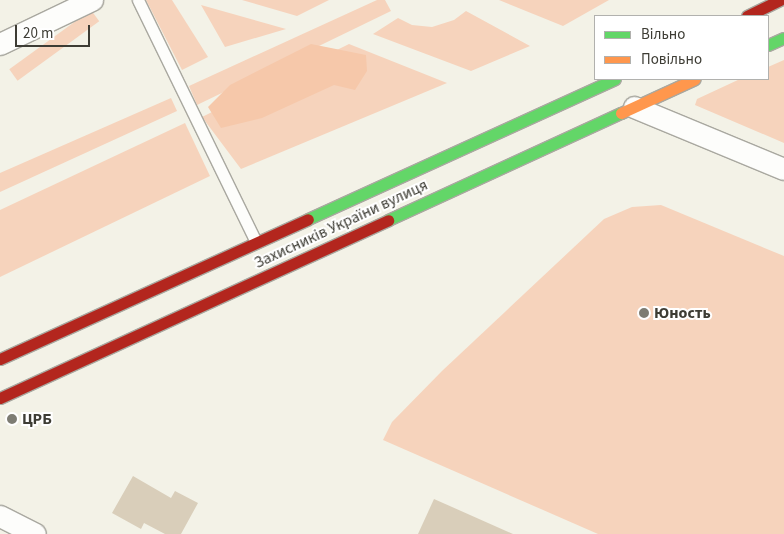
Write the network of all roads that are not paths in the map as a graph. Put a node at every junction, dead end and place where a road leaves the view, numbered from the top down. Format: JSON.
{"nodes":[{"id":1,"x":92,"y":0,"type":"edge"},
{"id":2,"x":138,"y":0,"type":"edge"},
{"id":3,"x":780,"y":0,"type":"edge"},
{"id":4,"x":749,"y":15,"type":"edge"},
{"id":5,"x":784,"y":38,"type":"edge"},
{"id":6,"x":0,"y":44,"type":"edge"},
{"id":7,"x":769,"y":45,"type":"edge"},
{"id":8,"x":613,"y":80,"type":"edge"},
{"id":9,"x":693,"y":80,"type":"edge"},
{"id":10,"x":634,"y":107,"type":"junction"},
{"id":11,"x":784,"y":169,"type":"edge"},
{"id":12,"x":256,"y":242,"type":"junction"},
{"id":13,"x":0,"y":359,"type":"edge"},
{"id":14,"x":0,"y":398,"type":"edge"},
{"id":15,"x":0,"y":516,"type":"edge"},
{"id":16,"x":35,"y":534,"type":"edge"}],
"edges":[{"from":1,"to":6,"type":"street"},
{"from":2,"to":12,"type":"lane"},
{"from":3,"to":4,"type":"highway"},
{"from":5,"to":7,"type":"highway"},
{"from":8,"to":12,"type":"highway","name":"Захисників України вулиця"},
{"from":9,"to":10,"type":"highway","name":"Захисників України вулиця"},
{"from":10,"to":11,"type":"street"},
{"from":10,"to":14,"type":"highway","name":"Захисників України вулиця"},
{"from":12,"to":13,"type":"highway","name":"Захисників України вулиця"},
{"from":15,"to":16,"type":"street"}]}
